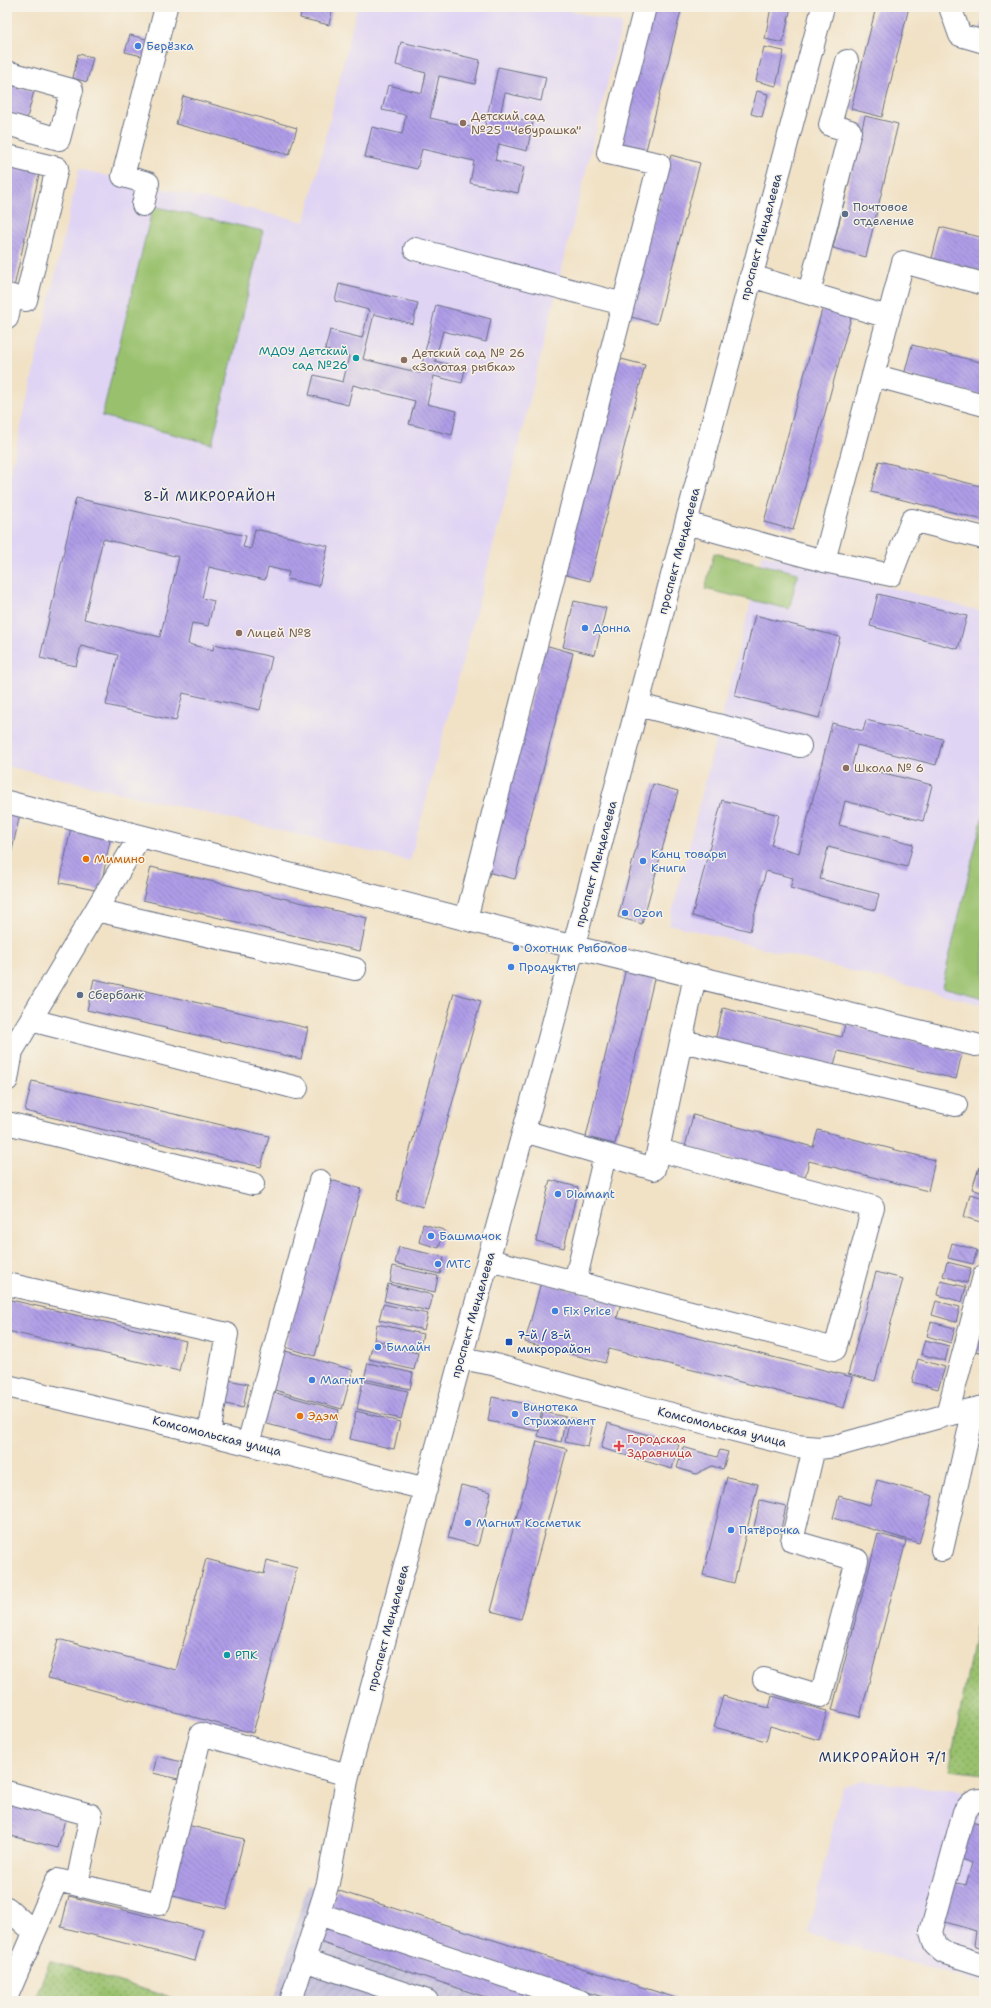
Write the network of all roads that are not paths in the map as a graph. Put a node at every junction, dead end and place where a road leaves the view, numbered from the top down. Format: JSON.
{"nodes":[{"id":1,"x":166,"y":7,"type":"edge"},
{"id":2,"x":645,"y":7,"type":"edge"},
{"id":3,"x":823,"y":7,"type":"edge"},
{"id":4,"x":950,"y":7,"type":"edge"},
{"id":5,"x":984,"y":42,"type":"edge"},
{"id":6,"x":846,"y":61,"type":"dead end"},
{"id":7,"x":7,"y":72,"type":"edge"},
{"id":8,"x":7,"y":124,"type":"edge"},
{"id":9,"x":7,"y":156,"type":"edge"},
{"id":10,"x":143,"y":205,"type":"dead end"},
{"id":11,"x":415,"y":249,"type":"dead end"},
{"id":12,"x":750,"y":276,"type":"junction"},
{"id":13,"x":984,"y":284,"type":"edge"},
{"id":14,"x":809,"y":293,"type":"junction"},
{"id":15,"x":9,"y":296,"type":"edge"},
{"id":16,"x":624,"y":304,"type":"junction"},
{"id":17,"x":888,"y":317,"type":"junction"},
{"id":18,"x":7,"y":318,"type":"edge"},
{"id":19,"x":873,"y":375,"type":"junction"},
{"id":20,"x":984,"y":405,"type":"edge"},
{"id":21,"x":686,"y":523,"type":"junction"},
{"id":22,"x":984,"y":538,"type":"edge"},
{"id":23,"x":824,"y":561,"type":"junction"},
{"id":24,"x":638,"y":705,"type":"junction"},
{"id":25,"x":800,"y":746,"type":"dead end"},
{"id":26,"x":7,"y":802,"type":"edge"},
{"id":27,"x":140,"y":836,"type":"junction"},
{"id":28,"x":96,"y":910,"type":"junction"},
{"id":29,"x":466,"y":919,"type":"junction"},
{"id":30,"x":574,"y":947,"type":"junction"},
{"id":31,"x":355,"y":969,"type":"dead end"},
{"id":32,"x":695,"y":976,"type":"junction"},
{"id":33,"x":31,"y":1020,"type":"junction"},
{"id":34,"x":682,"y":1041,"type":"junction"},
{"id":35,"x":976,"y":1045,"type":"dead end"},
{"id":36,"x":7,"y":1080,"type":"edge"},
{"id":37,"x":297,"y":1088,"type":"dead end"},
{"id":38,"x":956,"y":1105,"type":"dead end"},
{"id":39,"x":7,"y":1123,"type":"edge"},
{"id":40,"x":524,"y":1131,"type":"junction"},
{"id":41,"x":658,"y":1150,"type":"junction"},
{"id":42,"x":605,"y":1155,"type":"junction"},
{"id":43,"x":320,"y":1181,"type":"dead end"},
{"id":44,"x":253,"y":1184,"type":"dead end"},
{"id":45,"x":489,"y":1260,"type":"junction"},
{"id":46,"x":984,"y":1276,"type":"edge"},
{"id":47,"x":574,"y":1282,"type":"junction"},
{"id":48,"x":7,"y":1284,"type":"edge"},
{"id":49,"x":460,"y":1358,"type":"junction"},
{"id":50,"x":7,"y":1386,"type":"edge"},
{"id":51,"x":979,"y":1408,"type":"edge"},
{"id":52,"x":947,"y":1415,"type":"junction"},
{"id":53,"x":209,"y":1434,"type":"junction"},
{"id":54,"x":248,"y":1444,"type":"junction"},
{"id":55,"x":814,"y":1448,"type":"junction"},
{"id":56,"x":426,"y":1489,"type":"junction"},
{"id":57,"x":942,"y":1550,"type":"dead end"},
{"id":58,"x":764,"y":1679,"type":"dead end"},
{"id":59,"x":348,"y":1775,"type":"junction"},
{"id":60,"x":7,"y":1792,"type":"edge"},
{"id":61,"x":984,"y":1800,"type":"edge"},
{"id":62,"x":77,"y":1884,"type":"junction"},
{"id":63,"x":7,"y":1908,"type":"edge"},
{"id":64,"x":318,"y":1914,"type":"junction"},
{"id":65,"x":34,"y":1932,"type":"junction"},
{"id":66,"x":304,"y":1960,"type":"junction"},
{"id":67,"x":984,"y":1965,"type":"edge"},
{"id":68,"x":7,"y":1996,"type":"edge"},
{"id":69,"x":291,"y":2001,"type":"edge"},
{"id":70,"x":427,"y":2001,"type":"edge"},
{"id":71,"x":580,"y":2001,"type":"edge"}],
"edges":[{"from":1,"to":10,"type":"street"},
{"from":2,"to":16,"type":"street"},
{"from":3,"to":12,"type":"street","name":"проспект Менделеева"},
{"from":4,"to":5,"type":"street"},
{"from":6,"to":14,"type":"street"},
{"from":7,"to":8,"type":"street"},
{"from":9,"to":15,"type":"street"},
{"from":11,"to":16,"type":"street"},
{"from":12,"to":14,"type":"street"},
{"from":12,"to":21,"type":"street","name":"проспект Менделеева"},
{"from":13,"to":17,"type":"street"},
{"from":14,"to":17,"type":"street"},
{"from":15,"to":18,"type":"street"},
{"from":16,"to":29,"type":"street"},
{"from":17,"to":19,"type":"street"},
{"from":19,"to":20,"type":"street"},
{"from":19,"to":23,"type":"street"},
{"from":21,"to":23,"type":"street"},
{"from":21,"to":24,"type":"street","name":"проспект Менделеева"},
{"from":22,"to":23,"type":"street"},
{"from":24,"to":25,"type":"street"},
{"from":24,"to":30,"type":"street","name":"проспект Менделеева"},
{"from":26,"to":27,"type":"street"},
{"from":27,"to":28,"type":"street"},
{"from":27,"to":29,"type":"street"},
{"from":28,"to":31,"type":"street"},
{"from":28,"to":33,"type":"street"},
{"from":29,"to":30,"type":"street"},
{"from":30,"to":32,"type":"street"},
{"from":30,"to":40,"type":"street","name":"проспект Менделеева"},
{"from":32,"to":34,"type":"street"},
{"from":32,"to":35,"type":"street"},
{"from":33,"to":36,"type":"street"},
{"from":33,"to":37,"type":"street"},
{"from":34,"to":38,"type":"street"},
{"from":34,"to":41,"type":"street"},
{"from":39,"to":44,"type":"street"},
{"from":40,"to":42,"type":"street"},
{"from":40,"to":45,"type":"street","name":"проспект Менделеева"},
{"from":41,"to":42,"type":"street"},
{"from":41,"to":47,"type":"street"},
{"from":42,"to":47,"type":"street"},
{"from":43,"to":54,"type":"street"},
{"from":45,"to":47,"type":"street"},
{"from":45,"to":49,"type":"street","name":"проспект Менделеева"},
{"from":46,"to":52,"type":"street"},
{"from":48,"to":53,"type":"street"},
{"from":49,"to":55,"type":"street","name":"Комсомольская улица"},
{"from":49,"to":56,"type":"street","name":"проспект Менделеева"},
{"from":50,"to":53,"type":"street","name":"Комсомольская улица"},
{"from":51,"to":52,"type":"street","name":"Комсомольская улица"},
{"from":51,"to":57,"type":"street"},
{"from":52,"to":55,"type":"street","name":"Комсомольская улица"},
{"from":53,"to":54,"type":"street","name":"Комсомольская улица"},
{"from":54,"to":56,"type":"street","name":"Комсомольская улица"},
{"from":55,"to":58,"type":"street"},
{"from":56,"to":59,"type":"street","name":"проспект Менделеева"},
{"from":59,"to":62,"type":"street"},
{"from":59,"to":64,"type":"street","name":"проспект Менделеева"},
{"from":60,"to":62,"type":"street"},
{"from":61,"to":67,"type":"street"},
{"from":62,"to":65,"type":"street"},
{"from":63,"to":65,"type":"street"},
{"from":64,"to":66,"type":"street","name":"проспект Менделеева"},
{"from":64,"to":71,"type":"street"},
{"from":65,"to":68,"type":"street"},
{"from":66,"to":69,"type":"street","name":"проспект Менделеева"},
{"from":66,"to":70,"type":"street"}]}
